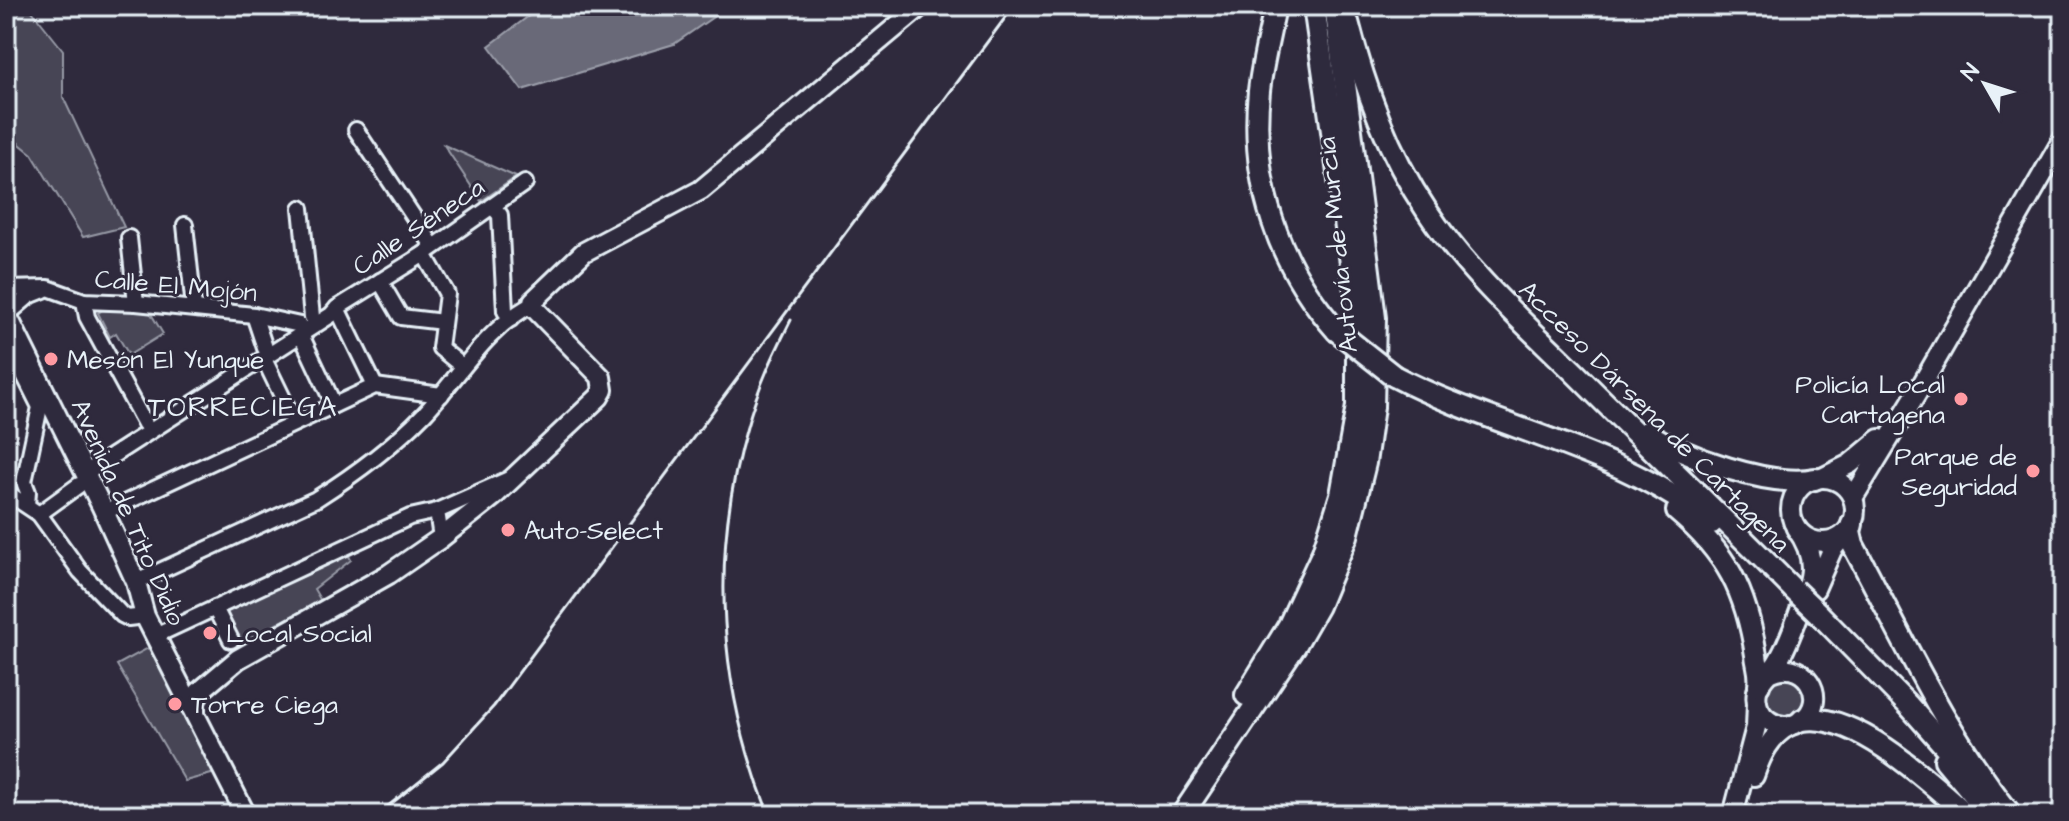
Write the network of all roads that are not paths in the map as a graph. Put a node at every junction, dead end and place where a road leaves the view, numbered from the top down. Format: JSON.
{"nodes":[{"id":1,"x":921,"y":6,"type":"edge"},
{"id":2,"x":1275,"y":6,"type":"edge"},
{"id":3,"x":1314,"y":6,"type":"edge"},
{"id":4,"x":1335,"y":6,"type":"edge"},
{"id":5,"x":1344,"y":6,"type":"edge"},
{"id":6,"x":356,"y":130,"type":"dead end"},
{"id":7,"x":2063,"y":139,"type":"edge"},
{"id":8,"x":525,"y":183,"type":"dead end"},
{"id":9,"x":492,"y":206,"type":"junction"},
{"id":10,"x":301,"y":208,"type":"dead end"},
{"id":11,"x":185,"y":225,"type":"dead end"},
{"id":12,"x":129,"y":238,"type":"dead end"},
{"id":13,"x":428,"y":250,"type":"junction"},
{"id":14,"x":380,"y":281,"type":"junction"},
{"id":15,"x":48,"y":288,"type":"junction"},
{"id":16,"x":6,"y":289,"type":"edge"},
{"id":17,"x":84,"y":301,"type":"junction"},
{"id":18,"x":136,"y":303,"type":"junction"},
{"id":19,"x":533,"y":304,"type":"junction"},
{"id":20,"x":194,"y":308,"type":"junction"},
{"id":21,"x":337,"y":308,"type":"junction"},
{"id":22,"x":7,"y":314,"type":"edge"},
{"id":23,"x":254,"y":315,"type":"junction"},
{"id":24,"x":511,"y":319,"type":"junction"},
{"id":25,"x":443,"y":322,"type":"junction"},
{"id":26,"x":305,"y":325,"type":"junction"},
{"id":27,"x":1544,"y":342,"type":"junction"},
{"id":28,"x":12,"y":346,"type":"edge"},
{"id":29,"x":264,"y":353,"type":"junction"},
{"id":30,"x":462,"y":366,"type":"junction"},
{"id":31,"x":375,"y":386,"type":"junction"},
{"id":32,"x":1917,"y":393,"type":"junction"},
{"id":33,"x":441,"y":395,"type":"junction"},
{"id":34,"x":334,"y":405,"type":"junction"},
{"id":35,"x":1476,"y":412,"type":"junction"},
{"id":36,"x":295,"y":423,"type":"junction"},
{"id":37,"x":145,"y":424,"type":"junction"},
{"id":38,"x":83,"y":474,"type":"junction"},
{"id":39,"x":515,"y":477,"type":"junction"},
{"id":40,"x":1818,"y":478,"type":"junction"},
{"id":41,"x":6,"y":492,"type":"edge"},
{"id":42,"x":1853,"y":498,"type":"junction"},
{"id":43,"x":33,"y":509,"type":"junction"},
{"id":44,"x":437,"y":511,"type":"junction"},
{"id":45,"x":105,"y":512,"type":"junction"},
{"id":46,"x":1796,"y":528,"type":"junction"},
{"id":47,"x":1849,"y":528,"type":"junction"},
{"id":48,"x":441,"y":538,"type":"junction"},
{"id":49,"x":136,"y":582,"type":"junction"},
{"id":50,"x":1793,"y":594,"type":"junction"},
{"id":51,"x":215,"y":608,"type":"junction"},
{"id":52,"x":145,"y":616,"type":"junction"},
{"id":53,"x":1816,"y":616,"type":"junction"},
{"id":54,"x":155,"y":636,"type":"junction"},
{"id":55,"x":231,"y":640,"type":"dead end"},
{"id":56,"x":1808,"y":679,"type":"junction"},
{"id":57,"x":188,"y":684,"type":"junction"},
{"id":58,"x":1761,"y":686,"type":"junction"},
{"id":59,"x":1239,"y":717,"type":"junction"},
{"id":60,"x":1796,"y":723,"type":"junction"},
{"id":61,"x":246,"y":815,"type":"edge"},
{"id":62,"x":1167,"y":815,"type":"edge"},
{"id":63,"x":1182,"y":815,"type":"edge"},
{"id":64,"x":1733,"y":815,"type":"edge"},
{"id":65,"x":1743,"y":815,"type":"edge"},
{"id":66,"x":1967,"y":815,"type":"edge"},
{"id":67,"x":1991,"y":815,"type":"edge"},
{"id":68,"x":2004,"y":815,"type":"edge"},
{"id":69,"x":2011,"y":815,"type":"edge"}],
"edges":[{"from":1,"to":19,"type":"main road"},
{"from":2,"to":35,"type":"highway","name":"Acceso Dársena de Cartagena","bridge":true},
{"from":3,"to":59,"type":"highway","name":"Autovía de Murcia"},
{"from":4,"to":59,"type":"highway","name":"Autovía de Murcia"},
{"from":5,"to":27,"type":"highway","name":"Acceso Dársena de Cartagena"},
{"from":6,"to":13,"type":"street"},
{"from":7,"to":32,"type":"main road"},
{"from":8,"to":9,"type":"street","name":"Calle Séneca"},
{"from":9,"to":13,"type":"street","name":"Calle Séneca"},
{"from":9,"to":24,"type":"street"},
{"from":10,"to":26,"type":"street"},
{"from":11,"to":20,"type":"street"},
{"from":12,"to":18,"type":"street"},
{"from":13,"to":14,"type":"street","name":"Calle Séneca"},
{"from":13,"to":25,"type":"street"},
{"from":14,"to":21,"type":"street","name":"Calle Séneca"},
{"from":14,"to":25,"type":"street"},
{"from":15,"to":16,"type":"street","name":"Calle El Mojón"},
{"from":15,"to":17,"type":"street","name":"Calle El Mojón"},
{"from":15,"to":22,"type":"street"},
{"from":17,"to":18,"type":"street","name":"Calle El Mojón"},
{"from":17,"to":37,"type":"street"},
{"from":18,"to":20,"type":"street","name":"Calle El Mojón"},
{"from":19,"to":24,"type":"street"},
{"from":19,"to":39,"type":"main road"},
{"from":20,"to":23,"type":"street","name":"Calle El Mojón"},
{"from":21,"to":26,"type":"street","name":"Calle Séneca"},
{"from":21,"to":26,"type":"street","name":"Calle Séneca"},
{"from":21,"to":31,"type":"street"},
{"from":22,"to":28,"type":"main road","name":"Avenida de Tito Didio"},
{"from":23,"to":26,"type":"street","name":"Calle El Mojón"},
{"from":23,"to":29,"type":"street"},
{"from":24,"to":30,"type":"street"},
{"from":25,"to":30,"type":"street"},
{"from":26,"to":29,"type":"street","name":"Calle Séneca"},
{"from":26,"to":34,"type":"street"},
{"from":27,"to":40,"type":"highway"},
{"from":27,"to":50,"type":"highway","name":"Acceso Dársena de Cartagena"},
{"from":28,"to":38,"type":"main road","name":"Avenida de Tito Didio"},
{"from":28,"to":43,"type":"street"},
{"from":29,"to":36,"type":"street"},
{"from":29,"to":37,"type":"street","name":"Calle Séneca"},
{"from":29,"to":38,"type":"street","name":"Calle Séneca"},
{"from":30,"to":33,"type":"street"},
{"from":31,"to":33,"type":"street"},
{"from":31,"to":34,"type":"street"},
{"from":32,"to":40,"type":"main road"},
{"from":32,"to":42,"type":"main road"},
{"from":33,"to":49,"type":"street"},
{"from":34,"to":36,"type":"street"},
{"from":35,"to":50,"type":"highway","name":"Acceso Dársena de Cartagena"},
{"from":35,"to":58,"type":"highway"},
{"from":36,"to":45,"type":"street"},
{"from":37,"to":38,"type":"street","name":"Calle Séneca"},
{"from":38,"to":43,"type":"street"},
{"from":38,"to":45,"type":"main road","name":"Avenida de Tito Didio"},
{"from":39,"to":44,"type":"street"},
{"from":39,"to":48,"type":"main road"},
{"from":40,"to":42,"type":"main road"},
{"from":40,"to":46,"type":"main road"},
{"from":41,"to":43,"type":"street"},
{"from":42,"to":47,"type":"main road"},
{"from":43,"to":52,"type":"street"},
{"from":44,"to":48,"type":"street"},
{"from":44,"to":51,"type":"street"},
{"from":45,"to":49,"type":"main road","name":"Avenida de Tito Didio"},
{"from":46,"to":47,"type":"main road"},
{"from":46,"to":58,"type":"main road"},
{"from":47,"to":56,"type":"main road"},
{"from":47,"to":69,"type":"highway"},
{"from":48,"to":57,"type":"main road"},
{"from":49,"to":52,"type":"main road","name":"Avenida de Tito Didio"},
{"from":50,"to":53,"type":"highway","name":"Acceso Dársena de Cartagena"},
{"from":51,"to":54,"type":"street"},
{"from":51,"to":55,"type":"street"},
{"from":52,"to":54,"type":"main road","name":"Avenida de Tito Didio"},
{"from":53,"to":67,"type":"highway","name":"Acceso Dársena de Cartagena"},
{"from":53,"to":68,"type":"highway","name":"Acceso Dársena de Cartagena"},
{"from":54,"to":57,"type":"main road","name":"Avenida de Tito Didio"},
{"from":56,"to":58,"type":"main road"},
{"from":56,"to":60,"type":"main road"},
{"from":57,"to":61,"type":"main road"},
{"from":58,"to":60,"type":"main road"},
{"from":58,"to":64,"type":"main road"},
{"from":59,"to":62,"type":"highway","name":"Autovía de Murcia"},
{"from":59,"to":63,"type":"highway","name":"Autovía de Murcia"},
{"from":60,"to":65,"type":"main road"},
{"from":60,"to":66,"type":"highway"}]}
